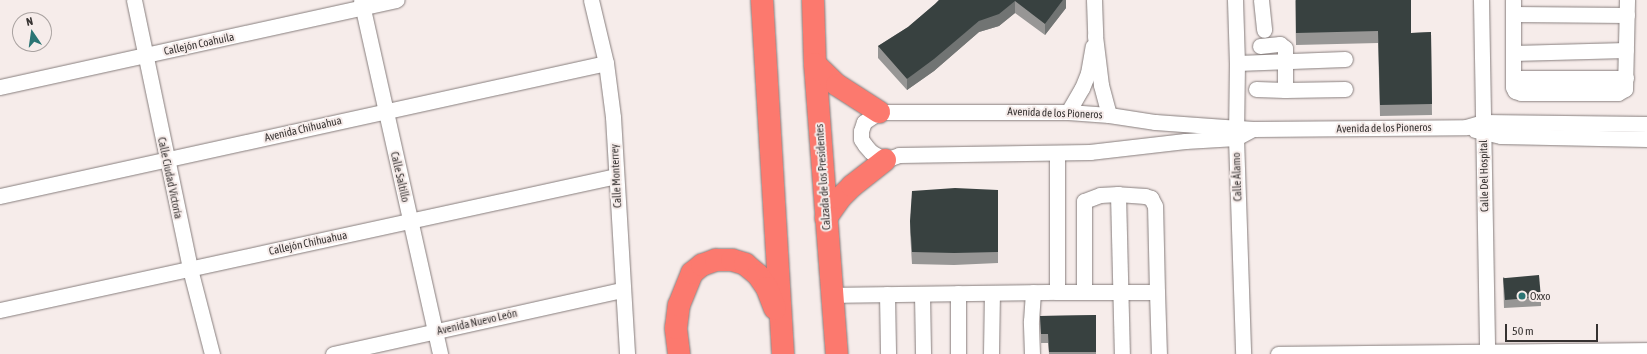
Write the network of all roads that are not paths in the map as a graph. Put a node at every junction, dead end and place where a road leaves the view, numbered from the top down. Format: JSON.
{"nodes":[{"id":1,"x":134,"y":0,"type":"edge"},
{"id":2,"x":397,"y":0,"type":"edge"},
{"id":3,"x":591,"y":0,"type":"edge"},
{"id":4,"x":762,"y":0,"type":"edge"},
{"id":5,"x":812,"y":0,"type":"edge"},
{"id":6,"x":1094,"y":0,"type":"edge"},
{"id":7,"x":1235,"y":0,"type":"edge"},
{"id":8,"x":1261,"y":0,"type":"edge"},
{"id":9,"x":1481,"y":0,"type":"edge"},
{"id":10,"x":1627,"y":0,"type":"edge"},
{"id":11,"x":362,"y":4,"type":"edge"},
{"id":12,"x":1513,"y":7,"type":"edge"},
{"id":13,"x":1627,"y":15,"type":"junction"},
{"id":14,"x":1264,"y":30,"type":"dead end"},
{"id":15,"x":1095,"y":36,"type":"junction"},
{"id":16,"x":1260,"y":46,"type":"dead end"},
{"id":17,"x":1626,"y":50,"type":"junction"},
{"id":18,"x":1513,"y":53,"type":"junction"},
{"id":19,"x":145,"y":56,"type":"junction"},
{"id":20,"x":1346,"y":59,"type":"dead end"},
{"id":21,"x":1285,"y":61,"type":"junction"},
{"id":22,"x":606,"y":62,"type":"junction"},
{"id":23,"x":1237,"y":63,"type":"junction"},
{"id":24,"x":815,"y":64,"type":"junction"},
{"id":25,"x":0,"y":87,"type":"edge"},
{"id":26,"x":1345,"y":89,"type":"dead end"},
{"id":27,"x":1256,"y":90,"type":"dead end"},
{"id":28,"x":1285,"y":90,"type":"junction"},
{"id":29,"x":385,"y":111,"type":"junction"},
{"id":30,"x":879,"y":112,"type":"junction"},
{"id":31,"x":1068,"y":112,"type":"junction"},
{"id":32,"x":1109,"y":115,"type":"junction"},
{"id":33,"x":1155,"y":122,"type":"junction"},
{"id":34,"x":1647,"y":124,"type":"edge"},
{"id":35,"x":1483,"y":127,"type":"junction"},
{"id":36,"x":1237,"y":133,"type":"junction"},
{"id":37,"x":1647,"y":139,"type":"edge"},
{"id":38,"x":1155,"y":144,"type":"junction"},
{"id":39,"x":1057,"y":153,"type":"junction"},
{"id":40,"x":166,"y":160,"type":"junction"},
{"id":41,"x":885,"y":160,"type":"junction"},
{"id":42,"x":616,"y":176,"type":"junction"},
{"id":43,"x":1118,"y":194,"type":"junction"},
{"id":44,"x":0,"y":196,"type":"edge"},
{"id":45,"x":826,"y":218,"type":"junction"},
{"id":46,"x":410,"y":221,"type":"junction"},
{"id":47,"x":190,"y":269,"type":"junction"},
{"id":48,"x":622,"y":290,"type":"junction"},
{"id":49,"x":1033,"y":292,"type":"junction"},
{"id":50,"x":1057,"y":292,"type":"junction"},
{"id":51,"x":1084,"y":292,"type":"junction"},
{"id":52,"x":1121,"y":292,"type":"junction"},
{"id":53,"x":1157,"y":292,"type":"junction"},
{"id":54,"x":958,"y":293,"type":"junction"},
{"id":55,"x":992,"y":293,"type":"junction"},
{"id":56,"x":887,"y":294,"type":"junction"},
{"id":57,"x":922,"y":294,"type":"junction"},
{"id":58,"x":832,"y":296,"type":"junction"},
{"id":59,"x":0,"y":310,"type":"edge"},
{"id":60,"x":781,"y":323,"type":"junction"},
{"id":61,"x":435,"y":332,"type":"junction"},
{"id":62,"x":1647,"y":350,"type":"edge"},
{"id":63,"x":1487,"y":353,"type":"edge"},
{"id":64,"x":212,"y":354,"type":"edge"},
{"id":65,"x":333,"y":354,"type":"edge"},
{"id":66,"x":440,"y":354,"type":"edge"},
{"id":67,"x":627,"y":354,"type":"edge"},
{"id":68,"x":679,"y":354,"type":"edge"},
{"id":69,"x":783,"y":354,"type":"edge"},
{"id":70,"x":837,"y":354,"type":"edge"},
{"id":71,"x":888,"y":354,"type":"edge"},
{"id":72,"x":923,"y":354,"type":"edge"},
{"id":73,"x":958,"y":354,"type":"edge"},
{"id":74,"x":991,"y":354,"type":"edge"},
{"id":75,"x":1032,"y":354,"type":"edge"},
{"id":76,"x":1122,"y":354,"type":"edge"},
{"id":77,"x":1159,"y":354,"type":"edge"},
{"id":78,"x":1243,"y":354,"type":"edge"},
{"id":79,"x":1278,"y":354,"type":"edge"}],
"edges":[{"from":1,"to":19,"type":"street","name":"Calle Ciudad Victoria"},
{"from":2,"to":11,"type":"street","name":"Callejón Coahuila"},
{"from":3,"to":22,"type":"street","name":"Calle Monterrey"},
{"from":4,"to":60,"type":"highway"},
{"from":5,"to":24,"type":"highway","name":"Calzada de los Presidentes"},
{"from":6,"to":15,"type":"street"},
{"from":7,"to":23,"type":"street","name":"Calle Álamo"},
{"from":8,"to":14,"type":"street"},
{"from":9,"to":35,"type":"street","name":"Calle Del Hospital"},
{"from":10,"to":13,"type":"street"},
{"from":11,"to":19,"type":"street","name":"Callejón Coahuila"},
{"from":11,"to":29,"type":"street","name":"Calle Saltillo"},
{"from":12,"to":13,"type":"street"},
{"from":12,"to":18,"type":"street"},
{"from":13,"to":17,"type":"street"},
{"from":15,"to":31,"type":"street"},
{"from":15,"to":32,"type":"street"},
{"from":16,"to":21,"type":"street"},
{"from":17,"to":18,"type":"street"},
{"from":17,"to":18,"type":"street"},
{"from":19,"to":25,"type":"street","name":"Callejón Coahuila"},
{"from":19,"to":40,"type":"street","name":"Calle Ciudad Victoria"},
{"from":20,"to":21,"type":"street"},
{"from":21,"to":23,"type":"street"},
{"from":21,"to":28,"type":"street"},
{"from":22,"to":29,"type":"street","name":"Avenida Chihuahua"},
{"from":22,"to":42,"type":"street","name":"Calle Monterrey"},
{"from":23,"to":36,"type":"street","name":"Calle Álamo"},
{"from":24,"to":30,"type":"highway"},
{"from":24,"to":45,"type":"highway","name":"Calzada de los Presidentes"},
{"from":26,"to":28,"type":"street"},
{"from":27,"to":28,"type":"street"},
{"from":29,"to":40,"type":"street","name":"Avenida Chihuahua"},
{"from":29,"to":46,"type":"street","name":"Calle Saltillo"},
{"from":30,"to":31,"type":"street","name":"Avenida de los Pioneros"},
{"from":30,"to":41,"type":"street"},
{"from":31,"to":32,"type":"street","name":"Avenida de los Pioneros"},
{"from":32,"to":33,"type":"street","name":"Avenida de los Pioneros"},
{"from":33,"to":36,"type":"street","name":"Avenida de los Pioneros"},
{"from":33,"to":38,"type":"street"},
{"from":34,"to":35,"type":"street","name":"Avenida de los Pioneros"},
{"from":35,"to":36,"type":"street","name":"Avenida de los Pioneros"},
{"from":35,"to":37,"type":"street","name":"Avenida de los Pioneros"},
{"from":35,"to":63,"type":"street","name":"Calle Del Hospital"},
{"from":36,"to":38,"type":"street","name":"Avenida de los Pioneros"},
{"from":36,"to":78,"type":"street","name":"Calle Álamo"},
{"from":38,"to":39,"type":"street","name":"Avenida de los Pioneros"},
{"from":39,"to":41,"type":"street","name":"Avenida de los Pioneros"},
{"from":39,"to":50,"type":"street"},
{"from":40,"to":44,"type":"street","name":"Avenida Chihuahua"},
{"from":40,"to":47,"type":"street","name":"Calle Ciudad Victoria"},
{"from":41,"to":45,"type":"highway"},
{"from":42,"to":46,"type":"street","name":"Callejón Chihuahua"},
{"from":42,"to":48,"type":"street","name":"Calle Monterrey"},
{"from":43,"to":51,"type":"street"},
{"from":43,"to":52,"type":"street"},
{"from":43,"to":53,"type":"street"},
{"from":45,"to":58,"type":"highway","name":"Calzada de los Presidentes"},
{"from":46,"to":47,"type":"street","name":"Callejón Chihuahua"},
{"from":46,"to":61,"type":"street","name":"Calle Saltillo"},
{"from":47,"to":59,"type":"street","name":"Callejón Chihuahua"},
{"from":47,"to":64,"type":"street","name":"Calle Ciudad Victoria"},
{"from":48,"to":61,"type":"street","name":"Avenida Nuevo León"},
{"from":48,"to":67,"type":"street","name":"Calle Monterrey"},
{"from":49,"to":50,"type":"street"},
{"from":49,"to":55,"type":"street"},
{"from":49,"to":75,"type":"street"},
{"from":50,"to":51,"type":"street"},
{"from":51,"to":52,"type":"street"},
{"from":52,"to":53,"type":"street"},
{"from":52,"to":76,"type":"street"},
{"from":53,"to":77,"type":"street"},
{"from":54,"to":55,"type":"street"},
{"from":54,"to":57,"type":"street"},
{"from":54,"to":73,"type":"street"},
{"from":55,"to":74,"type":"street"},
{"from":56,"to":57,"type":"street"},
{"from":56,"to":58,"type":"street"},
{"from":56,"to":71,"type":"street"},
{"from":57,"to":72,"type":"street"},
{"from":58,"to":70,"type":"highway","name":"Calzada de los Presidentes"},
{"from":60,"to":68,"type":"highway"},
{"from":60,"to":69,"type":"highway"},
{"from":61,"to":65,"type":"street","name":"Avenida Nuevo León"},
{"from":61,"to":66,"type":"street","name":"Calle Saltillo"},
{"from":62,"to":63,"type":"street"},
{"from":63,"to":79,"type":"street"}]}
